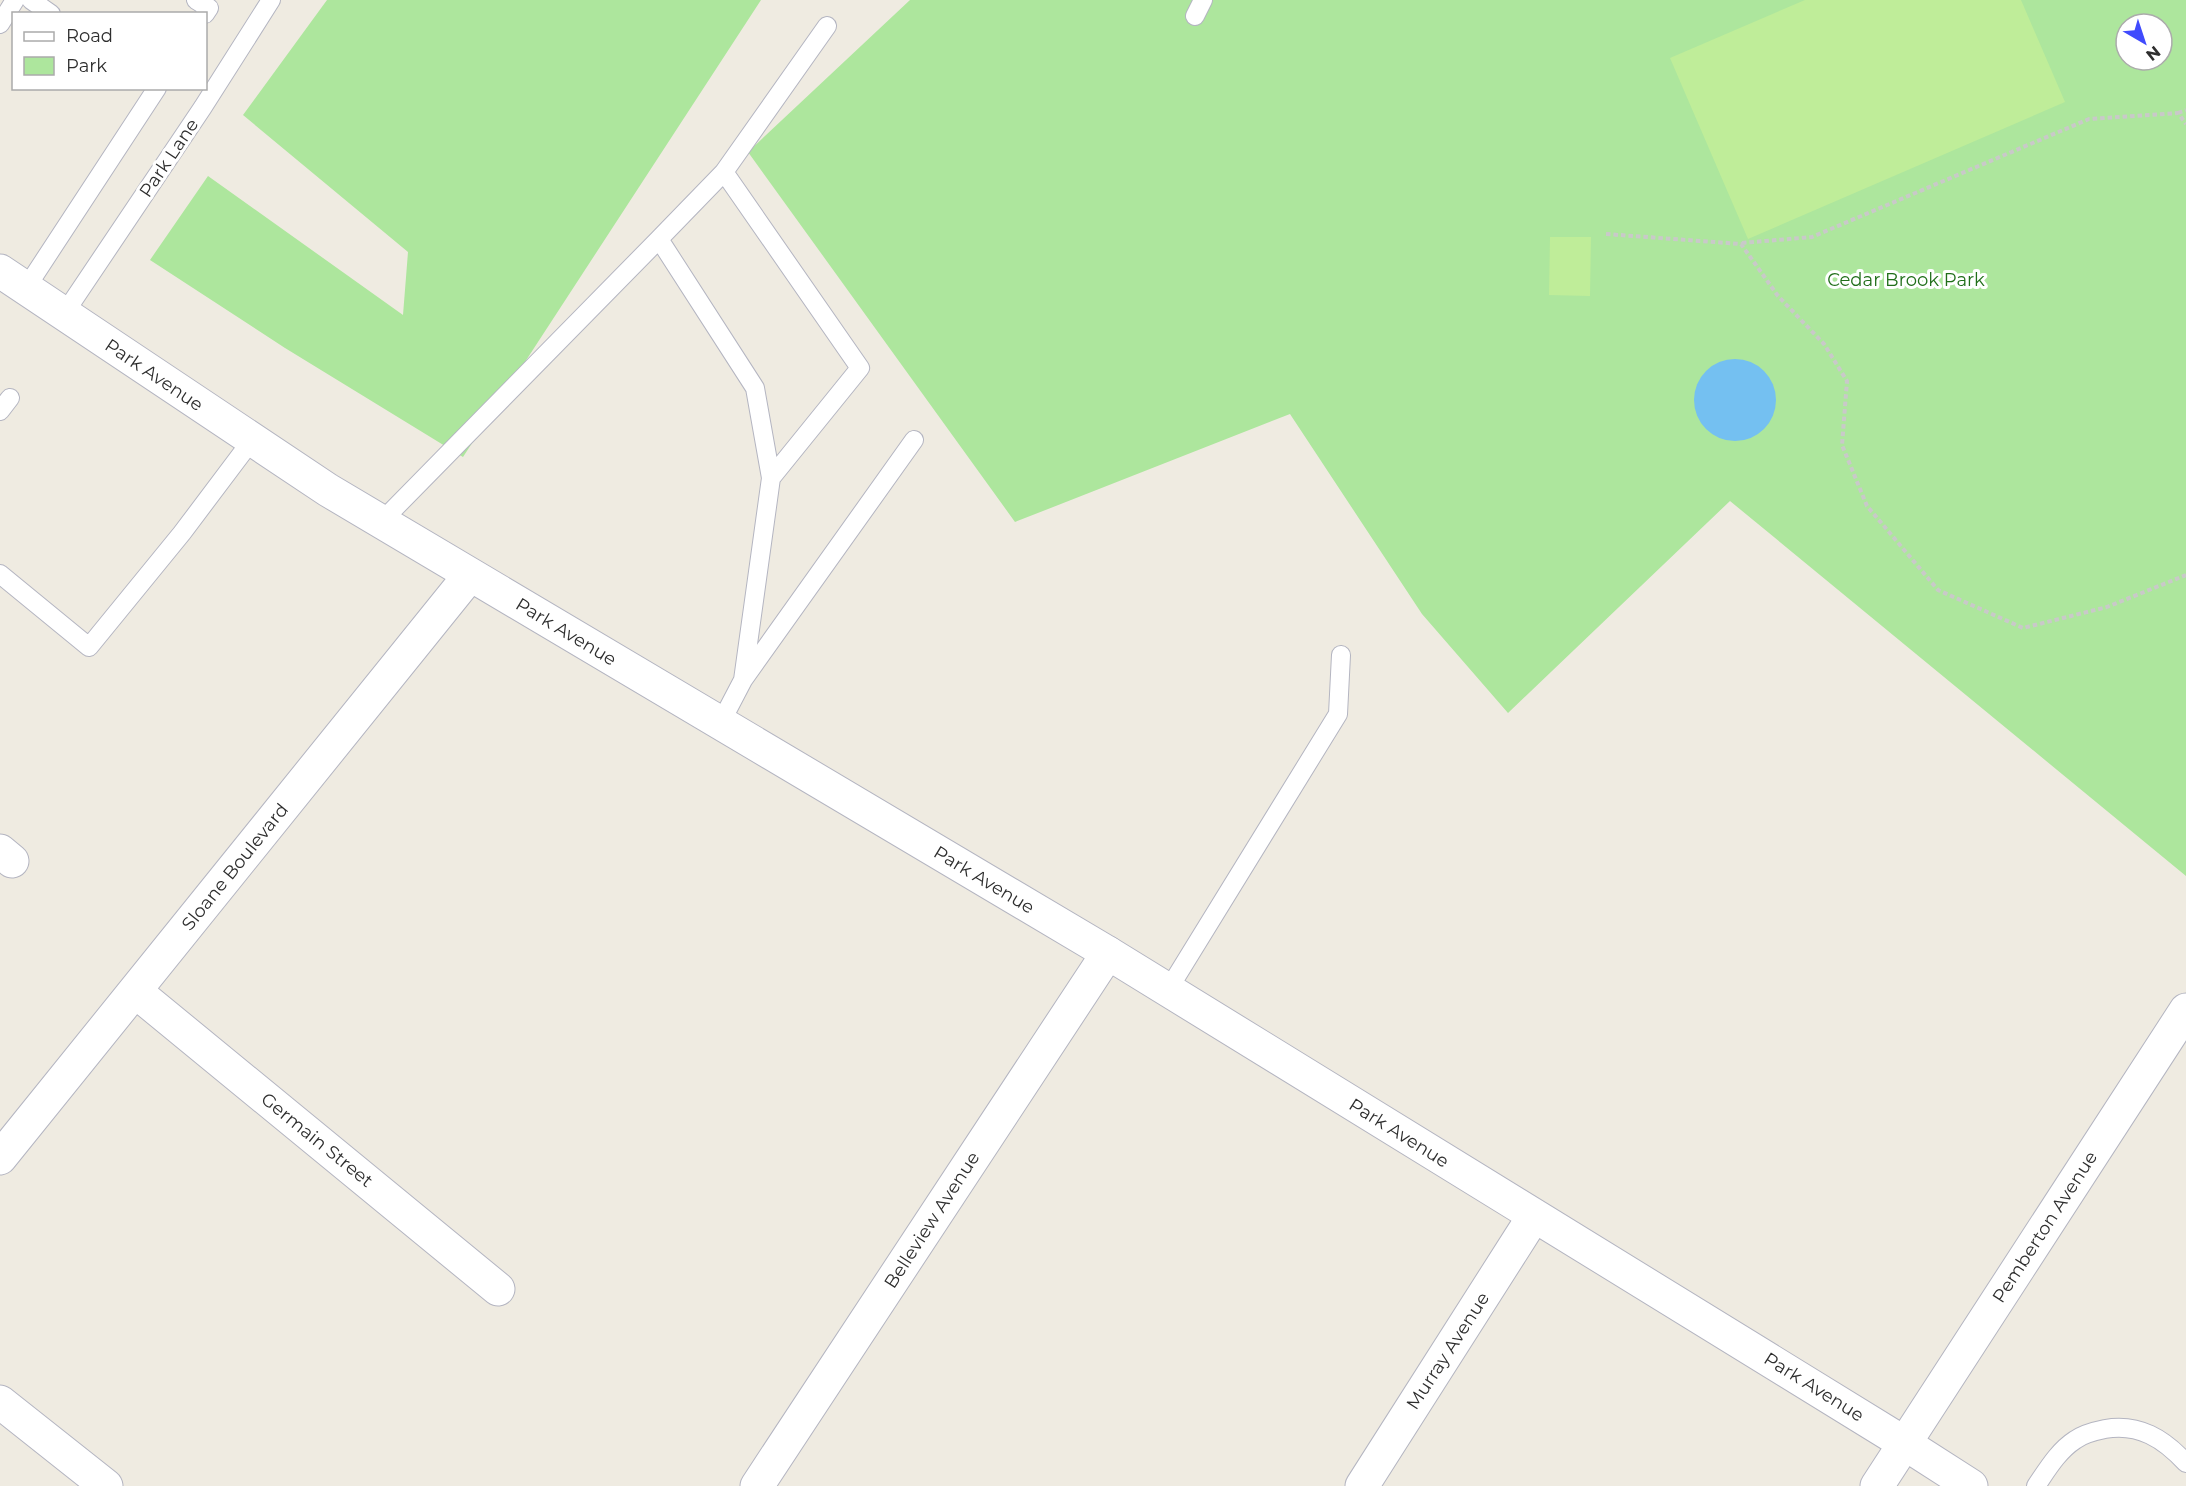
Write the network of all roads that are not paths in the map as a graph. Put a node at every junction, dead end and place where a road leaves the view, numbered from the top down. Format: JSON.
{"nodes":[{"id":1,"x":15,"y":0,"type":"edge"},
{"id":2,"x":31,"y":0,"type":"edge"},
{"id":3,"x":196,"y":0,"type":"edge"},
{"id":4,"x":271,"y":0,"type":"edge"},
{"id":5,"x":48,"y":12,"type":"edge"},
{"id":6,"x":206,"y":12,"type":"edge"},
{"id":7,"x":0,"y":24,"type":"edge"},
{"id":8,"x":827,"y":26,"type":"dead end"},
{"id":9,"x":155,"y":90,"type":"edge"},
{"id":10,"x":724,"y":171,"type":"junction"},
{"id":11,"x":658,"y":239,"type":"junction"},
{"id":12,"x":13,"y":279,"type":"edge"},
{"id":13,"x":64,"y":314,"type":"junction"},
{"id":14,"x":252,"y":440,"type":"junction"},
{"id":15,"x":914,"y":440,"type":"dead end"},
{"id":16,"x":771,"y":478,"type":"junction"},
{"id":17,"x":381,"y":522,"type":"junction"},
{"id":18,"x":0,"y":574,"type":"edge"},
{"id":19,"x":470,"y":575,"type":"junction"},
{"id":20,"x":1341,"y":655,"type":"dead end"},
{"id":21,"x":743,"y":680,"type":"junction"},
{"id":22,"x":720,"y":724,"type":"junction"},
{"id":23,"x":1108,"y":953,"type":"junction"},
{"id":24,"x":1168,"y":990,"type":"junction"},
{"id":25,"x":135,"y":991,"type":"junction"},
{"id":26,"x":2186,"y":1011,"type":"edge"},
{"id":27,"x":0,"y":1158,"type":"edge"},
{"id":28,"x":1534,"y":1216,"type":"junction"},
{"id":29,"x":498,"y":1289,"type":"dead end"},
{"id":30,"x":0,"y":1402,"type":"edge"},
{"id":31,"x":1904,"y":1443,"type":"junction"},
{"id":32,"x":2186,"y":1463,"type":"edge"},
{"id":33,"x":106,"y":1486,"type":"edge"},
{"id":34,"x":757,"y":1486,"type":"edge"},
{"id":35,"x":1362,"y":1486,"type":"edge"},
{"id":36,"x":1877,"y":1486,"type":"edge"},
{"id":37,"x":1971,"y":1486,"type":"edge"},
{"id":38,"x":2036,"y":1486,"type":"edge"}],
"edges":[{"from":1,"to":7,"type":"lane"},
{"from":2,"to":5,"type":"lane"},
{"from":3,"to":6,"type":"lane"},
{"from":4,"to":13,"type":"lane","name":"Park Lane"},
{"from":8,"to":10,"type":"lane"},
{"from":9,"to":12,"type":"lane"},
{"from":10,"to":11,"type":"lane"},
{"from":10,"to":16,"type":"lane"},
{"from":11,"to":16,"type":"lane"},
{"from":11,"to":17,"type":"lane"},
{"from":12,"to":13,"type":"street","name":"Park Avenue"},
{"from":13,"to":14,"type":"street","name":"Park Avenue"},
{"from":14,"to":17,"type":"street","name":"Park Avenue"},
{"from":14,"to":18,"type":"lane"},
{"from":15,"to":21,"type":"lane"},
{"from":16,"to":21,"type":"lane"},
{"from":17,"to":19,"type":"street","name":"Park Avenue"},
{"from":19,"to":22,"type":"street","name":"Park Avenue"},
{"from":19,"to":25,"type":"street","name":"Sloane Boulevard"},
{"from":20,"to":24,"type":"lane"},
{"from":21,"to":22,"type":"lane"},
{"from":22,"to":23,"type":"street","name":"Park Avenue"},
{"from":23,"to":24,"type":"street","name":"Park Avenue"},
{"from":23,"to":34,"type":"street","name":"Belleview Avenue"},
{"from":24,"to":28,"type":"street","name":"Park Avenue"},
{"from":25,"to":27,"type":"street","name":"Sloane Boulevard"},
{"from":25,"to":29,"type":"street","name":"Germain Street"},
{"from":26,"to":31,"type":"street","name":"Pemberton Avenue"},
{"from":28,"to":31,"type":"street","name":"Park Avenue"},
{"from":28,"to":35,"type":"street","name":"Murray Avenue"},
{"from":30,"to":33,"type":"street"},
{"from":31,"to":36,"type":"street","name":"Pemberton Avenue"},
{"from":31,"to":37,"type":"street","name":"Park Avenue"},
{"from":32,"to":38,"type":"lane"}]}
